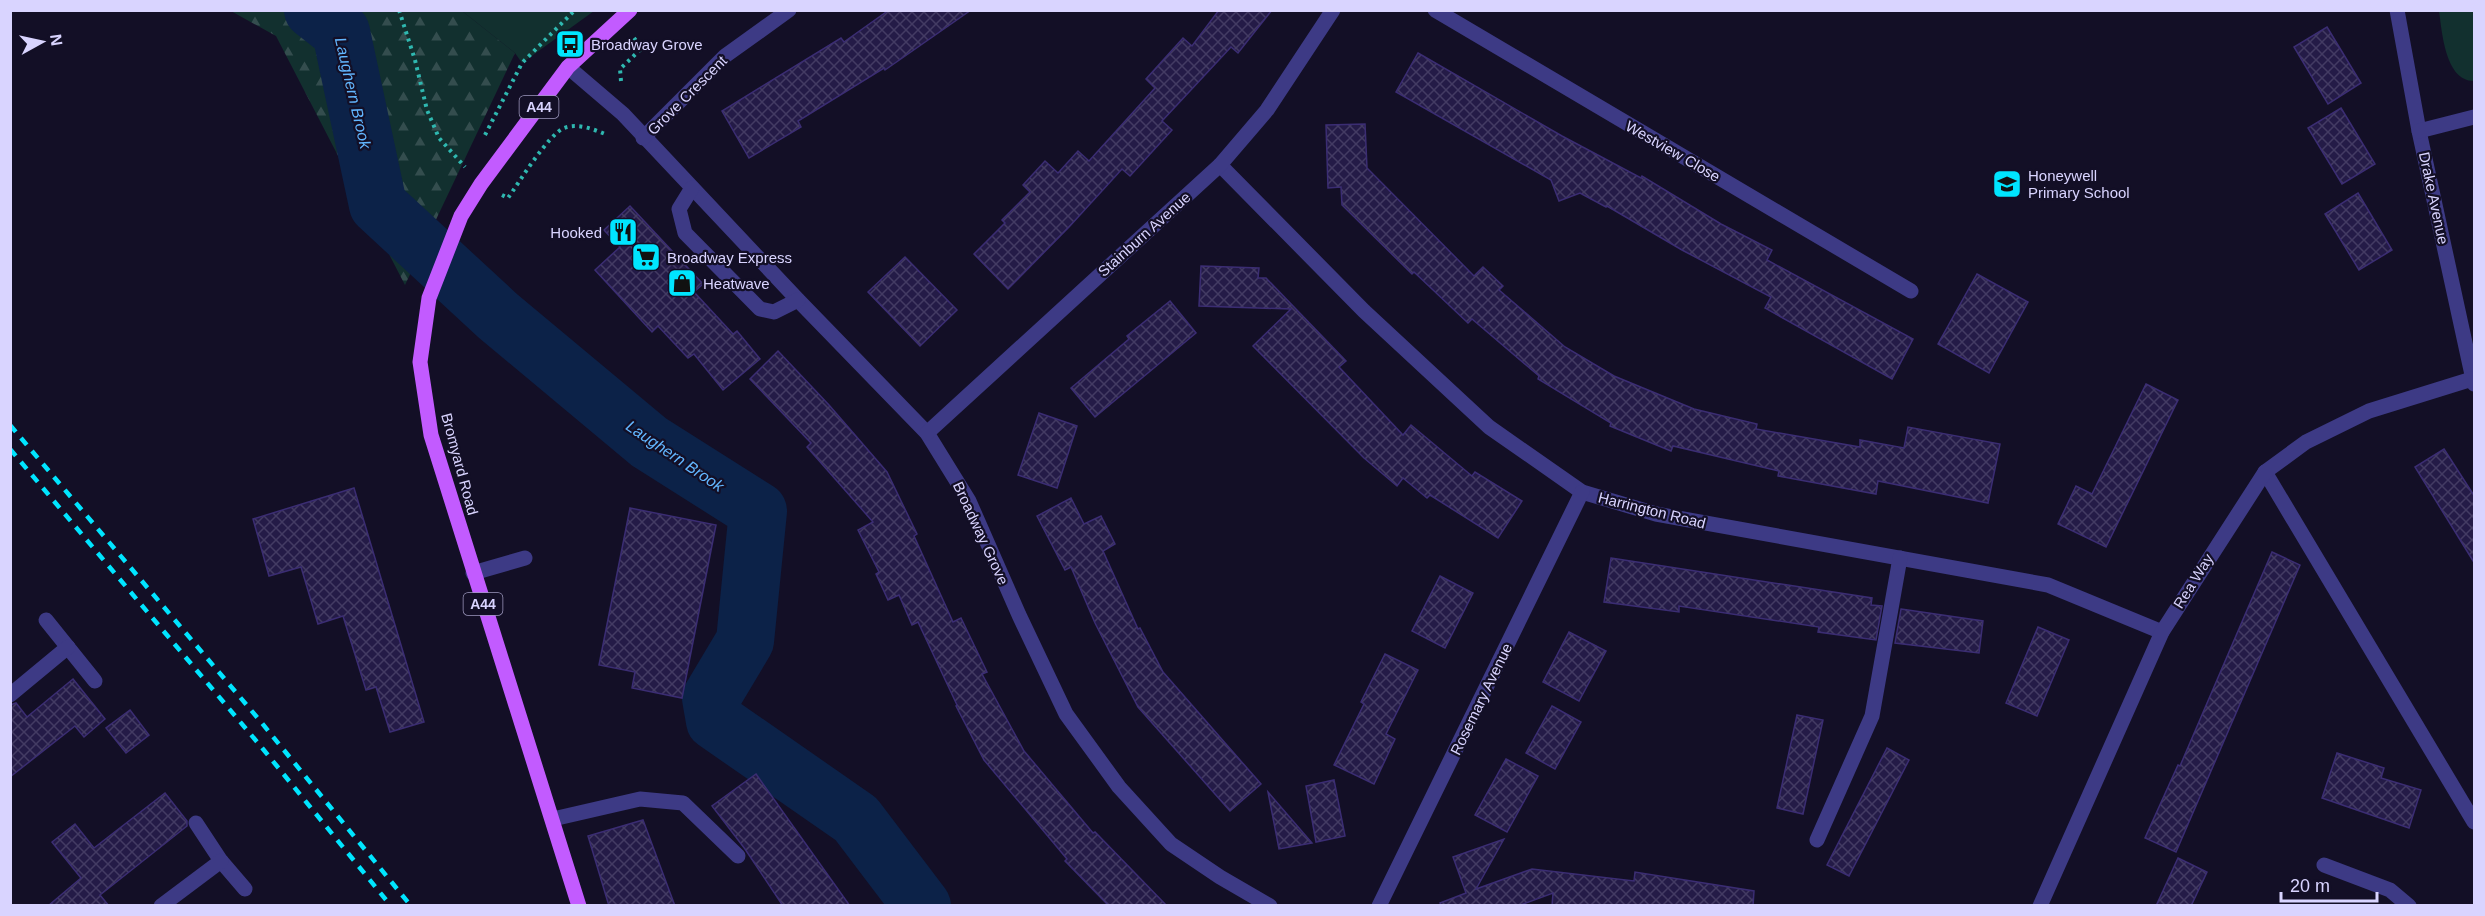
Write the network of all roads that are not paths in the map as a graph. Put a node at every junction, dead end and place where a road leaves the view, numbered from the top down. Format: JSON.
{"nodes":[{"id":1,"x":789,"y":10,"type":"edge"},
{"id":2,"x":1332,"y":10,"type":"edge"},
{"id":3,"x":1435,"y":10,"type":"edge"},
{"id":4,"x":2397,"y":10,"type":"edge"},
{"id":5,"x":625,"y":14,"type":"edge"},
{"id":6,"x":568,"y":67,"type":"junction"},
{"id":7,"x":2475,"y":117,"type":"edge"},
{"id":8,"x":2419,"y":131,"type":"junction"},
{"id":9,"x":643,"y":138,"type":"junction"},
{"id":10,"x":1220,"y":165,"type":"junction"},
{"id":11,"x":692,"y":188,"type":"junction"},
{"id":12,"x":1911,"y":291,"type":"dead end"},
{"id":13,"x":798,"y":300,"type":"junction"},
{"id":14,"x":2473,"y":382,"type":"edge"},
{"id":15,"x":927,"y":433,"type":"junction"},
{"id":16,"x":2265,"y":472,"type":"junction"},
{"id":17,"x":1582,"y":492,"type":"junction"},
{"id":18,"x":525,"y":558,"type":"dead end"},
{"id":19,"x":1900,"y":558,"type":"junction"},
{"id":20,"x":473,"y":573,"type":"junction"},
{"id":21,"x":46,"y":620,"type":"dead end"},
{"id":22,"x":2162,"y":632,"type":"junction"},
{"id":23,"x":68,"y":647,"type":"junction"},
{"id":24,"x":95,"y":681,"type":"dead end"},
{"id":25,"x":10,"y":695,"type":"edge"},
{"id":26,"x":553,"y":819,"type":"junction"},
{"id":27,"x":2475,"y":822,"type":"edge"},
{"id":28,"x":196,"y":823,"type":"dead end"},
{"id":29,"x":1817,"y":840,"type":"dead end"},
{"id":30,"x":738,"y":856,"type":"dead end"},
{"id":31,"x":221,"y":861,"type":"junction"},
{"id":32,"x":2324,"y":865,"type":"dead end"},
{"id":33,"x":245,"y":889,"type":"dead end"},
{"id":34,"x":161,"y":906,"type":"edge"},
{"id":35,"x":579,"y":906,"type":"edge"},
{"id":36,"x":1270,"y":906,"type":"edge"},
{"id":37,"x":1379,"y":906,"type":"edge"},
{"id":38,"x":2040,"y":906,"type":"edge"},
{"id":39,"x":2409,"y":906,"type":"edge"}],
"edges":[{"from":1,"to":9,"type":"street","name":"Grove Crescent"},
{"from":2,"to":10,"type":"street","name":"Stainburn Avenue"},
{"from":3,"to":12,"type":"street","name":"Westview Close"},
{"from":4,"to":8,"type":"street","name":"Drake Avenue"},
{"from":5,"to":6,"type":"main road","name":"Bromyard Road","number":"A44"},
{"from":6,"to":9,"type":"street","name":"Broadway Grove"},
{"from":6,"to":20,"type":"main road","name":"Bromyard Road","number":"A44"},
{"from":7,"to":8,"type":"street"},
{"from":8,"to":14,"type":"street","name":"Drake Avenue"},
{"from":9,"to":11,"type":"street","name":"Broadway Grove"},
{"from":10,"to":15,"type":"street","name":"Stainburn Avenue"},
{"from":10,"to":17,"type":"street","name":"Harrington Road"},
{"from":11,"to":13,"type":"street","name":"Broadway Grove"},
{"from":11,"to":13,"type":"street"},
{"from":13,"to":15,"type":"street","name":"Broadway Grove"},
{"from":14,"to":16,"type":"street","name":"Rea Way"},
{"from":15,"to":36,"type":"street","name":"Broadway Grove"},
{"from":16,"to":22,"type":"street","name":"Rea Way"},
{"from":16,"to":27,"type":"street"},
{"from":17,"to":19,"type":"street","name":"Harrington Road"},
{"from":17,"to":37,"type":"street","name":"Rosemary Avenue"},
{"from":18,"to":20,"type":"street"},
{"from":19,"to":22,"type":"street","name":"Harrington Road"},
{"from":19,"to":29,"type":"street"},
{"from":20,"to":26,"type":"main road","name":"Bromyard Road","number":"A44"},
{"from":21,"to":23,"type":"street"},
{"from":22,"to":38,"type":"street","name":"Rea Way"},
{"from":23,"to":24,"type":"street"},
{"from":23,"to":25,"type":"street"},
{"from":26,"to":30,"type":"street"},
{"from":26,"to":35,"type":"main road","name":"Bromyard Road","number":"A44"},
{"from":28,"to":31,"type":"street"},
{"from":31,"to":33,"type":"street"},
{"from":31,"to":34,"type":"street"},
{"from":32,"to":39,"type":"street"}]}
